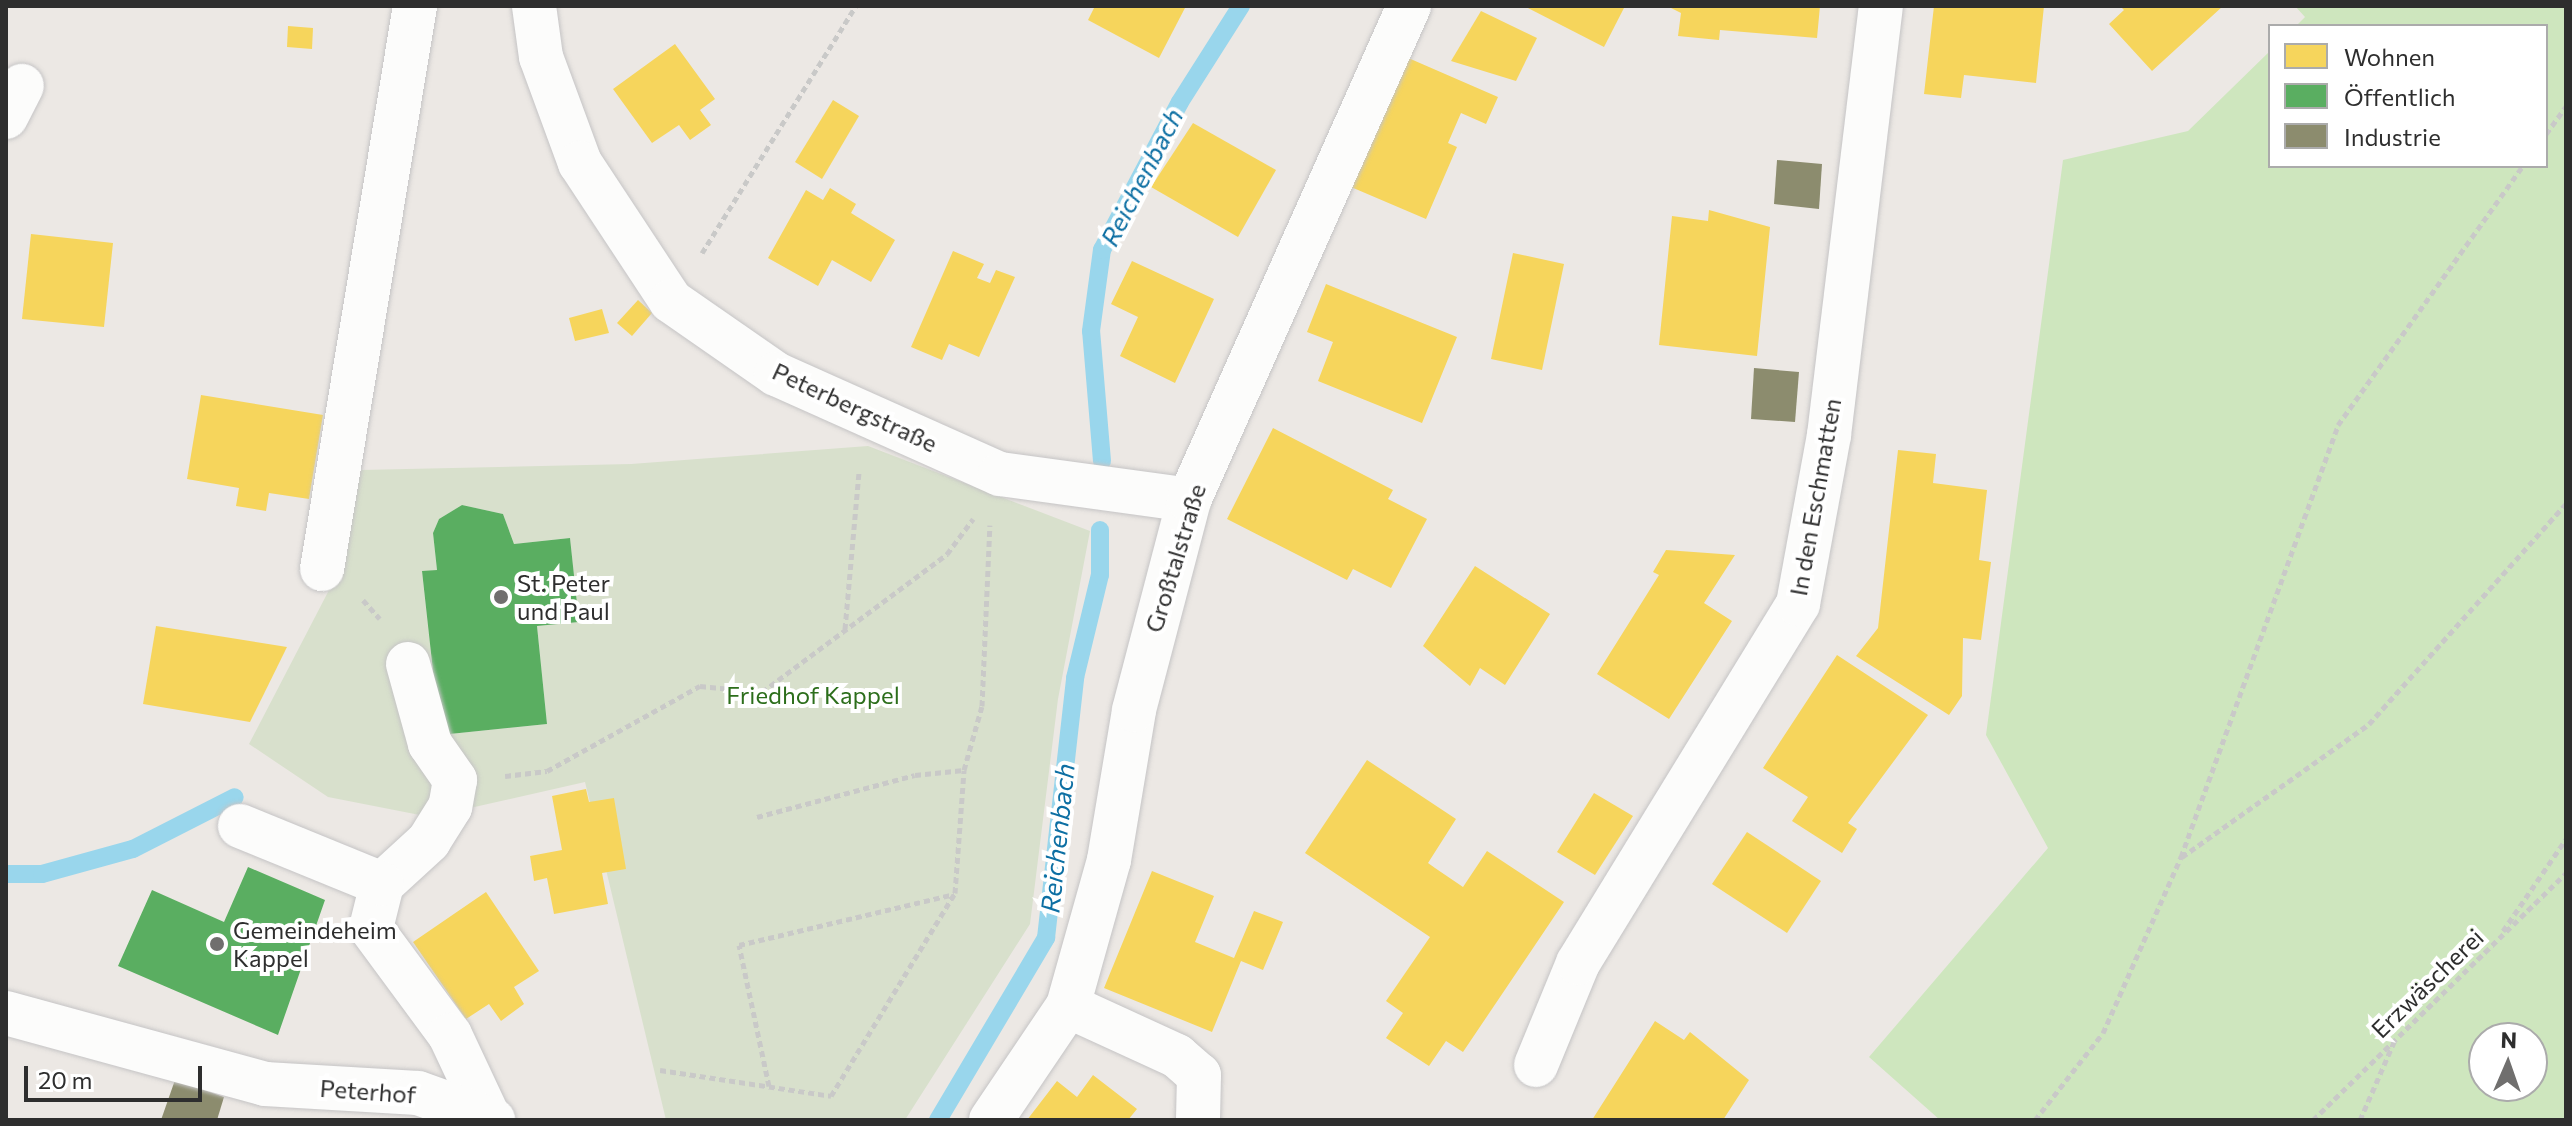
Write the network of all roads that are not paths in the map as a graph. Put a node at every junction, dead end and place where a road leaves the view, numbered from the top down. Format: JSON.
{"nodes":[{"id":1,"x":415,"y":6,"type":"edge"},
{"id":2,"x":534,"y":6,"type":"edge"},
{"id":3,"x":1409,"y":6,"type":"edge"},
{"id":4,"x":1881,"y":6,"type":"edge"},
{"id":5,"x":1189,"y":500,"type":"junction"},
{"id":6,"x":322,"y":569,"type":"dead end"},
{"id":7,"x":408,"y":664,"type":"dead end"},
{"id":8,"x":240,"y":826,"type":"dead end"},
{"id":9,"x":382,"y":884,"type":"junction"},
{"id":10,"x":1068,"y":1006,"type":"junction"},
{"id":11,"x":6,"y":1013,"type":"edge"},
{"id":12,"x":1536,"y":1065,"type":"dead end"},
{"id":13,"x":490,"y":1116,"type":"edge"},
{"id":14,"x":991,"y":1120,"type":"edge"},
{"id":15,"x":1198,"y":1120,"type":"edge"}],
"edges":[{"from":1,"to":6,"type":"street"},
{"from":2,"to":5,"type":"street","name":"Peterbergstraße"},
{"from":3,"to":5,"type":"street","name":"Großtalstraße"},
{"from":4,"to":12,"type":"street","name":"In den Eschmatten"},
{"from":5,"to":10,"type":"street","name":"Großtalstraße"},
{"from":7,"to":9,"type":"street"},
{"from":8,"to":9,"type":"street"},
{"from":9,"to":13,"type":"street"},
{"from":10,"to":14,"type":"street","name":"Großtalstraße"},
{"from":10,"to":15,"type":"street"},
{"from":11,"to":13,"type":"street","name":"Peterhof"}]}
